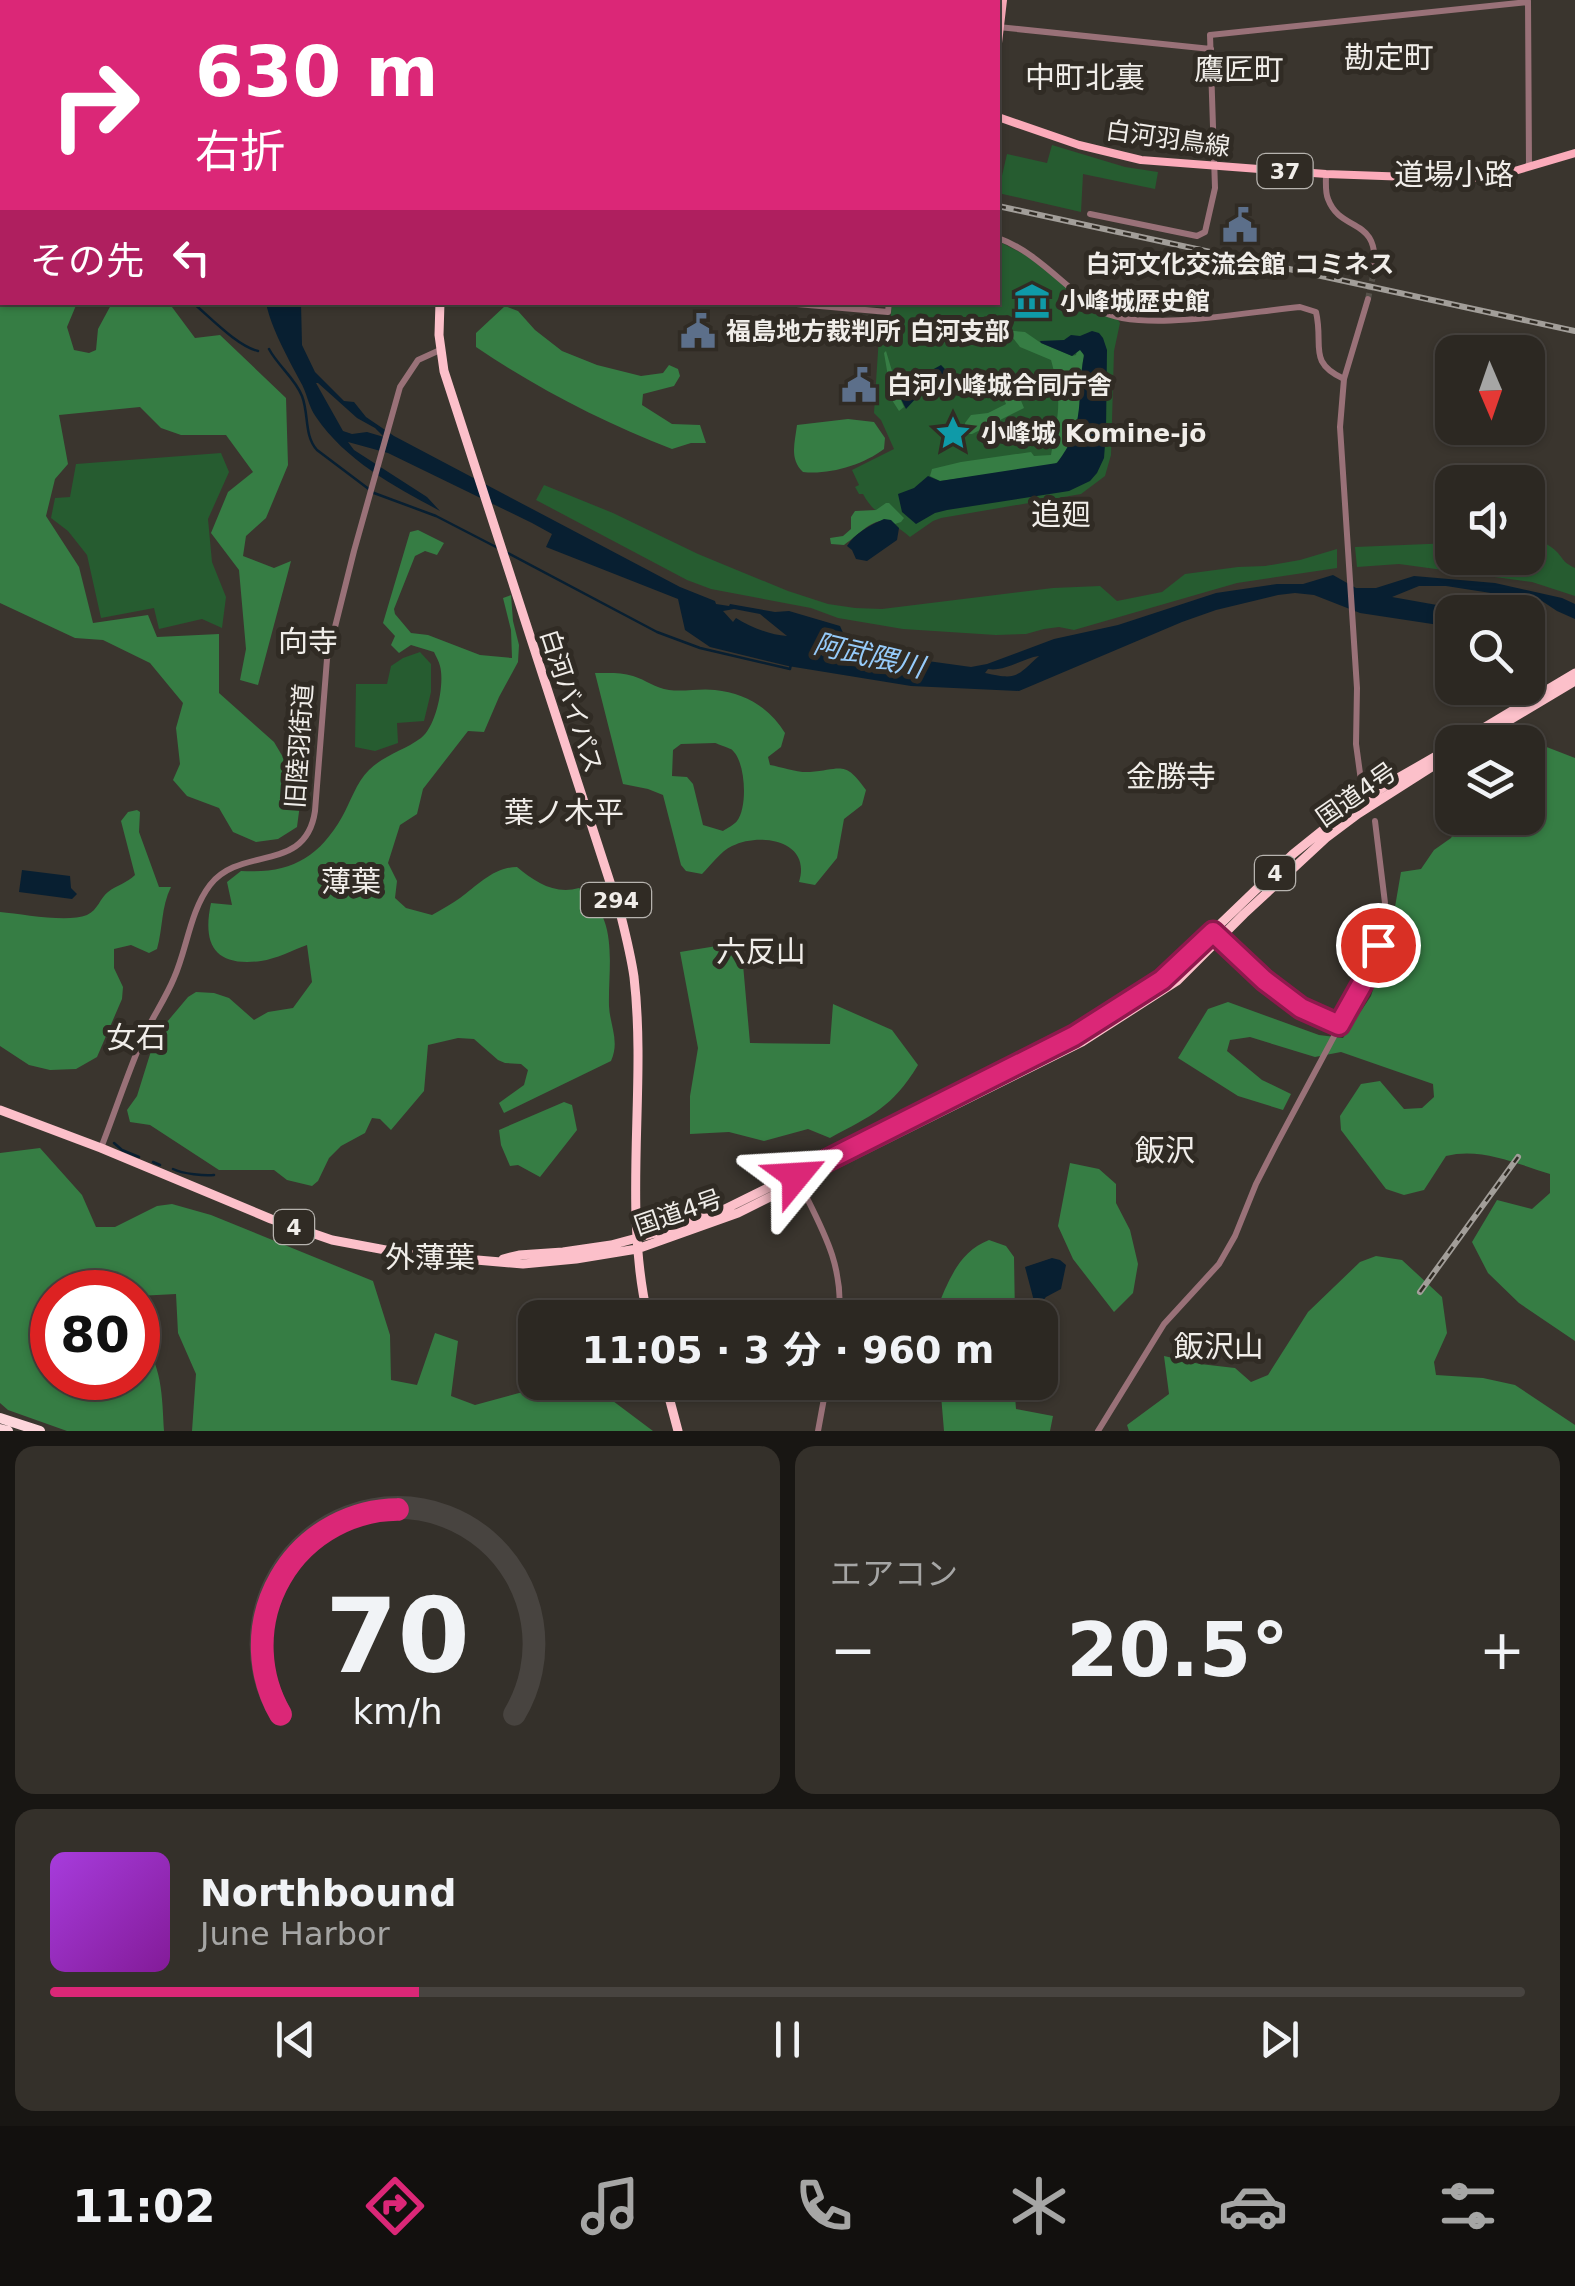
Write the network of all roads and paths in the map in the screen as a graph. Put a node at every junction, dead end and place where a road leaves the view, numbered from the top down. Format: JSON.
{"nodes":[{"id":1,"x":1528,"y":1,"type":"edge"},
{"id":2,"x":1000,"y":27,"type":"edge"},
{"id":3,"x":1210,"y":49,"type":"junction"},
{"id":4,"x":1000,"y":117,"type":"edge"},
{"id":5,"x":1575,"y":152,"type":"edge"},
{"id":6,"x":1213,"y":166,"type":"junction"},
{"id":7,"x":1529,"y":167,"type":"junction"},
{"id":8,"x":1326,"y":174,"type":"junction"},
{"id":9,"x":1090,"y":214,"type":"dead end"},
{"id":10,"x":1000,"y":239,"type":"edge"},
{"id":11,"x":1374,"y":272,"type":"tunnel mouth"},
{"id":12,"x":1368,"y":298,"type":"tunnel mouth"},
{"id":13,"x":440,"y":305,"type":"edge"},
{"id":14,"x":808,"y":305,"type":"edge"},
{"id":15,"x":889,"y":305,"type":"edge"},
{"id":16,"x":440,"y":350,"type":"junction"},
{"id":17,"x":1344,"y":379,"type":"junction"},
{"id":18,"x":1575,"y":674,"type":"edge"},
{"id":19,"x":1575,"y":682,"type":"edge"},
{"id":20,"x":1489,"y":725,"type":"edge"},
{"id":21,"x":1502,"y":725,"type":"edge"},
{"id":22,"x":1435,"y":762,"type":"edge"},
{"id":23,"x":1362,"y":788,"type":"dead end"},
{"id":24,"x":1375,"y":821,"type":"dead end"},
{"id":25,"x":1216,"y":935,"type":"junction"},
{"id":26,"x":1339,"y":1025,"type":"junction"},
{"id":27,"x":0,"y":1110,"type":"edge"},
{"id":28,"x":102,"y":1148,"type":"junction"},
{"id":29,"x":798,"y":1180,"type":"junction"},
{"id":30,"x":637,"y":1243,"type":"junction"},
{"id":31,"x":645,"y":1300,"type":"edge"},
{"id":32,"x":840,"y":1300,"type":"edge"},
{"id":33,"x":670,"y":1400,"type":"edge"},
{"id":34,"x":824,"y":1400,"type":"edge"},
{"id":35,"x":0,"y":1418,"type":"edge"},
{"id":36,"x":0,"y":1428,"type":"edge"},
{"id":37,"x":8,"y":1431,"type":"edge"},
{"id":38,"x":40,"y":1431,"type":"edge"},
{"id":39,"x":678,"y":1431,"type":"edge"},
{"id":40,"x":818,"y":1431,"type":"edge"},
{"id":41,"x":1098,"y":1431,"type":"edge"}],
"edges":[{"from":1,"to":3,"type":"street"},
{"from":1,"to":7,"type":"street"},
{"from":2,"to":3,"type":"street"},
{"from":3,"to":6,"type":"street"},
{"from":4,"to":6,"type":"main road","name":"白河羽鳥線","number":"37"},
{"from":5,"to":7,"type":"main road","name":"白河羽鳥線","number":"37"},
{"from":6,"to":8,"type":"main road","name":"白河羽鳥線","number":"37"},
{"from":6,"to":9,"type":"street"},
{"from":7,"to":8,"type":"main road","name":"白河羽鳥線","number":"37"},
{"from":8,"to":11,"type":"street"},
{"from":10,"to":17,"type":"street"},
{"from":12,"to":17,"type":"street"},
{"from":13,"to":16,"type":"highway","name":"白河バイパス","number":"294"},
{"from":14,"to":15,"type":"street"},
{"from":16,"to":28,"type":"street","name":"旧陸羽街道"},
{"from":16,"to":30,"type":"highway","name":"白河バイパス","number":"294"},
{"from":17,"to":23,"type":"street"},
{"from":18,"to":20,"type":"highway"},
{"from":19,"to":21,"type":"highway"},
{"from":22,"to":25,"type":"highway","name":"国道4号","number":"4"},
{"from":24,"to":26,"type":"street"},
{"from":25,"to":26,"type":"street"},
{"from":25,"to":29,"type":"highway","name":"国道4号","number":"4"},
{"from":26,"to":41,"type":"street"},
{"from":27,"to":28,"type":"highway","name":"国道4号","number":"4"},
{"from":28,"to":30,"type":"highway","name":"国道4号","number":"4"},
{"from":29,"to":30,"type":"highway","name":"国道4号","number":"4"},
{"from":29,"to":32,"type":"street"},
{"from":30,"to":31,"type":"highway","number":"294"},
{"from":33,"to":39,"type":"highway"},
{"from":34,"to":40,"type":"street"},
{"from":35,"to":38,"type":"highway"},
{"from":36,"to":37,"type":"highway"}]}
